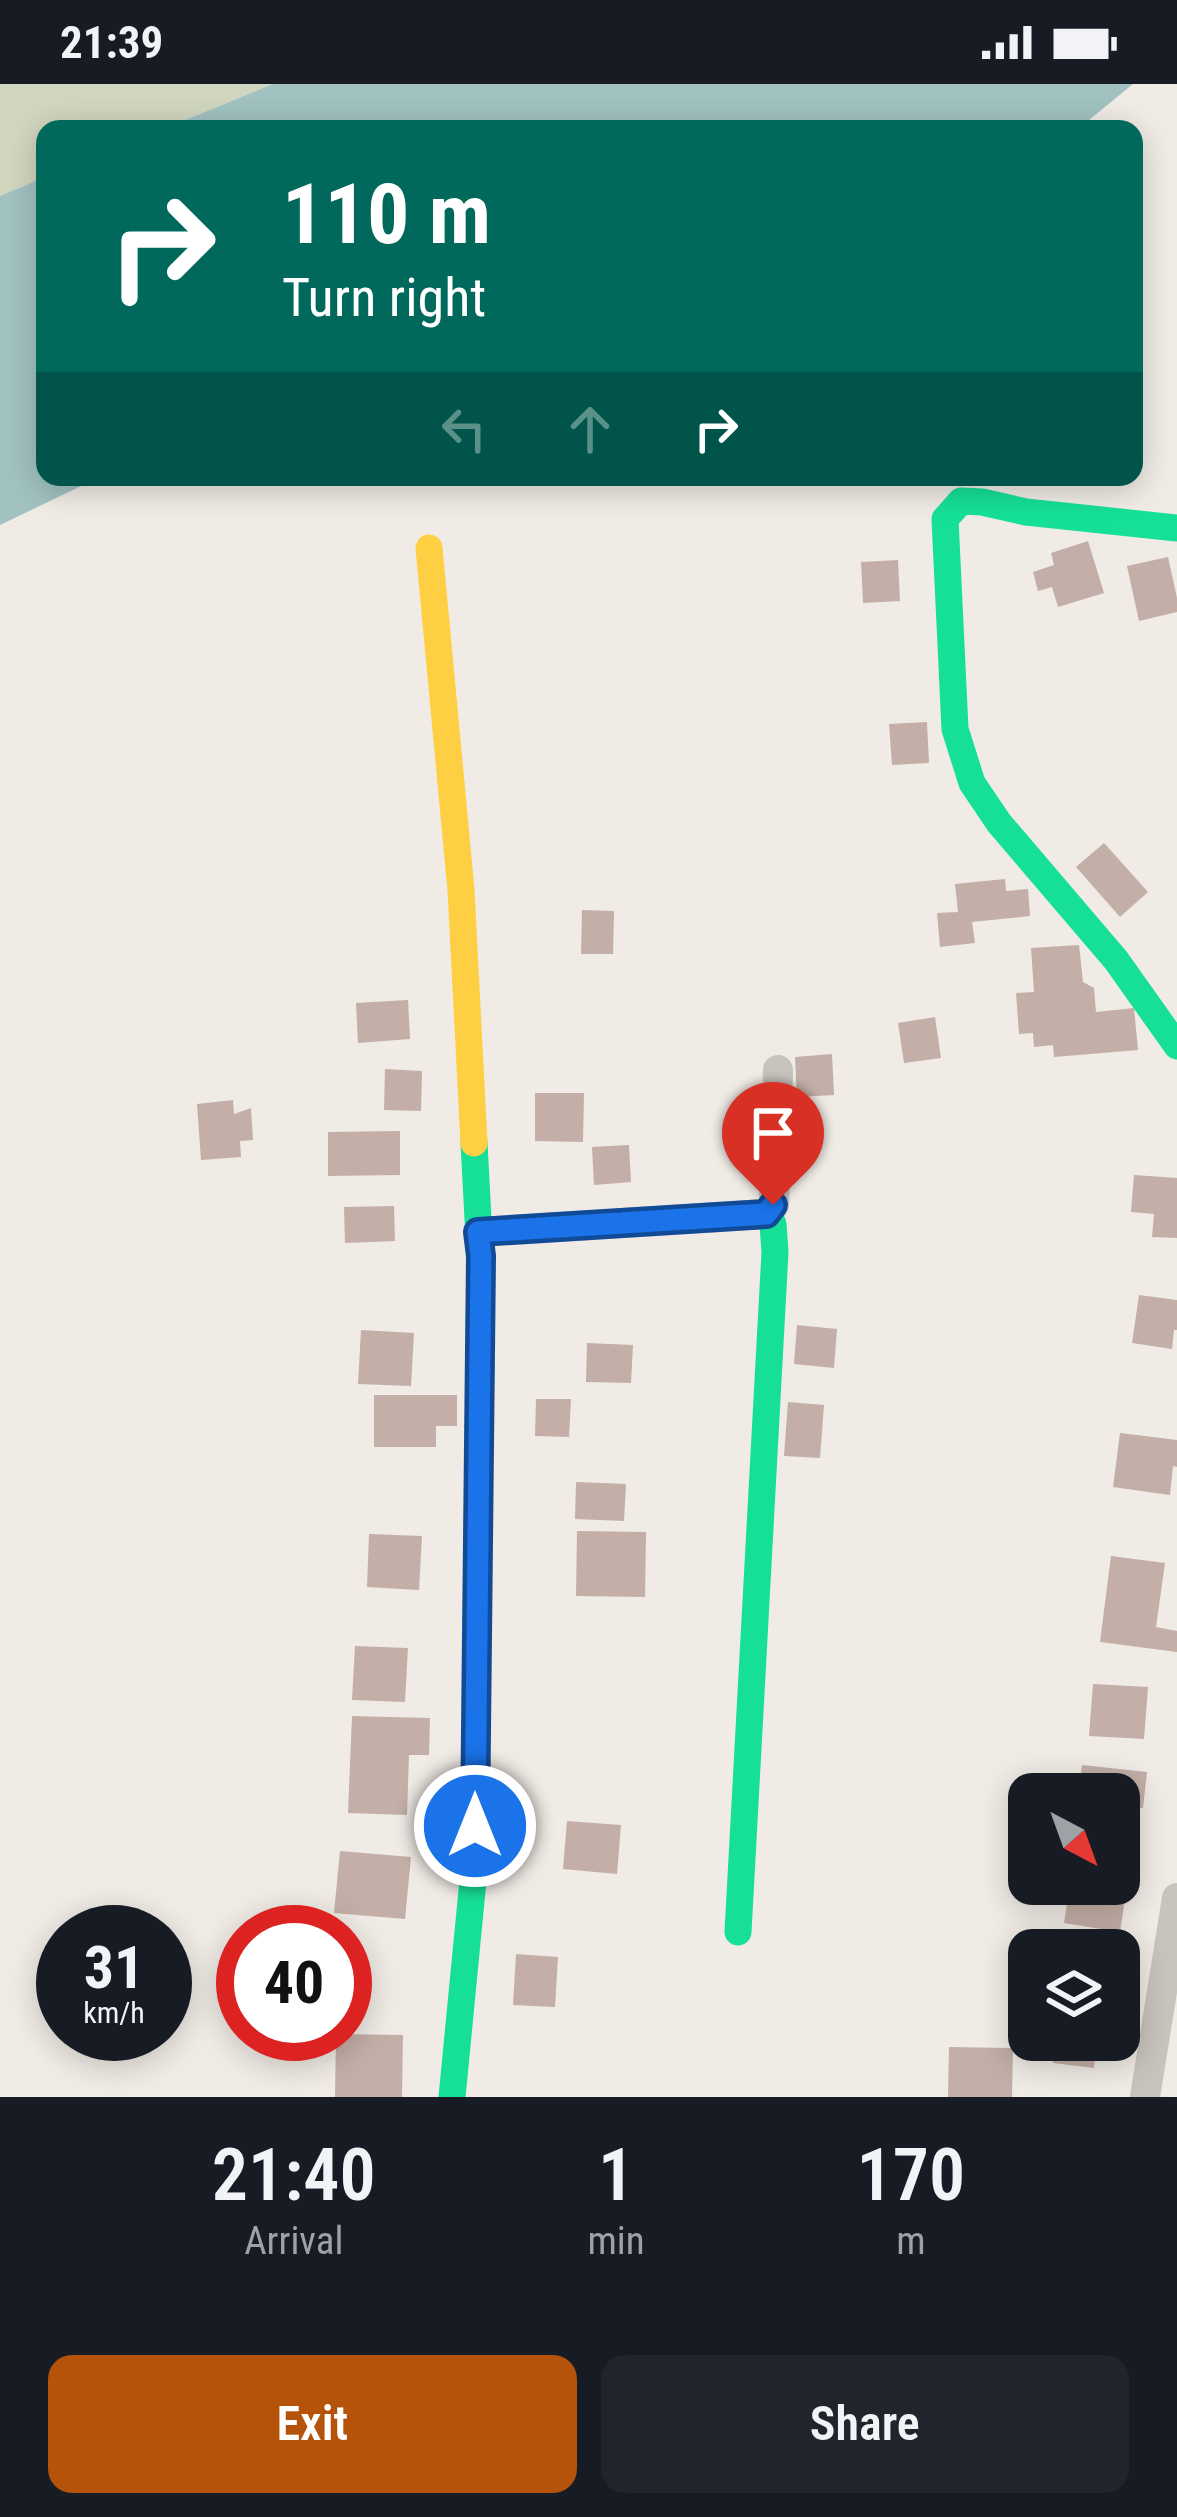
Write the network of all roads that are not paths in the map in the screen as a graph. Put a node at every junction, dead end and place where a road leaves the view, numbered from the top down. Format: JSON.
{"nodes":[{"id":1,"x":1177,"y":528,"type":"edge"},
{"id":2,"x":429,"y":548,"type":"dead end"},
{"id":3,"x":1177,"y":1046,"type":"edge"},
{"id":4,"x":778,"y":1070,"type":"dead end"},
{"id":5,"x":766,"y":1214,"type":"junction"},
{"id":6,"x":478,"y":1232,"type":"junction"},
{"id":7,"x":1177,"y":1898,"type":"edge"},
{"id":8,"x":738,"y":1932,"type":"dead end"},
{"id":9,"x":452,"y":2097,"type":"edge"},
{"id":10,"x":1145,"y":2097,"type":"edge"}],
"edges":[{"from":1,"to":3,"type":"street"},
{"from":2,"to":6,"type":"street"},
{"from":4,"to":5,"type":"street"},
{"from":5,"to":6,"type":"street"},
{"from":5,"to":8,"type":"street"},
{"from":6,"to":9,"type":"street"},
{"from":7,"to":10,"type":"street"}]}
